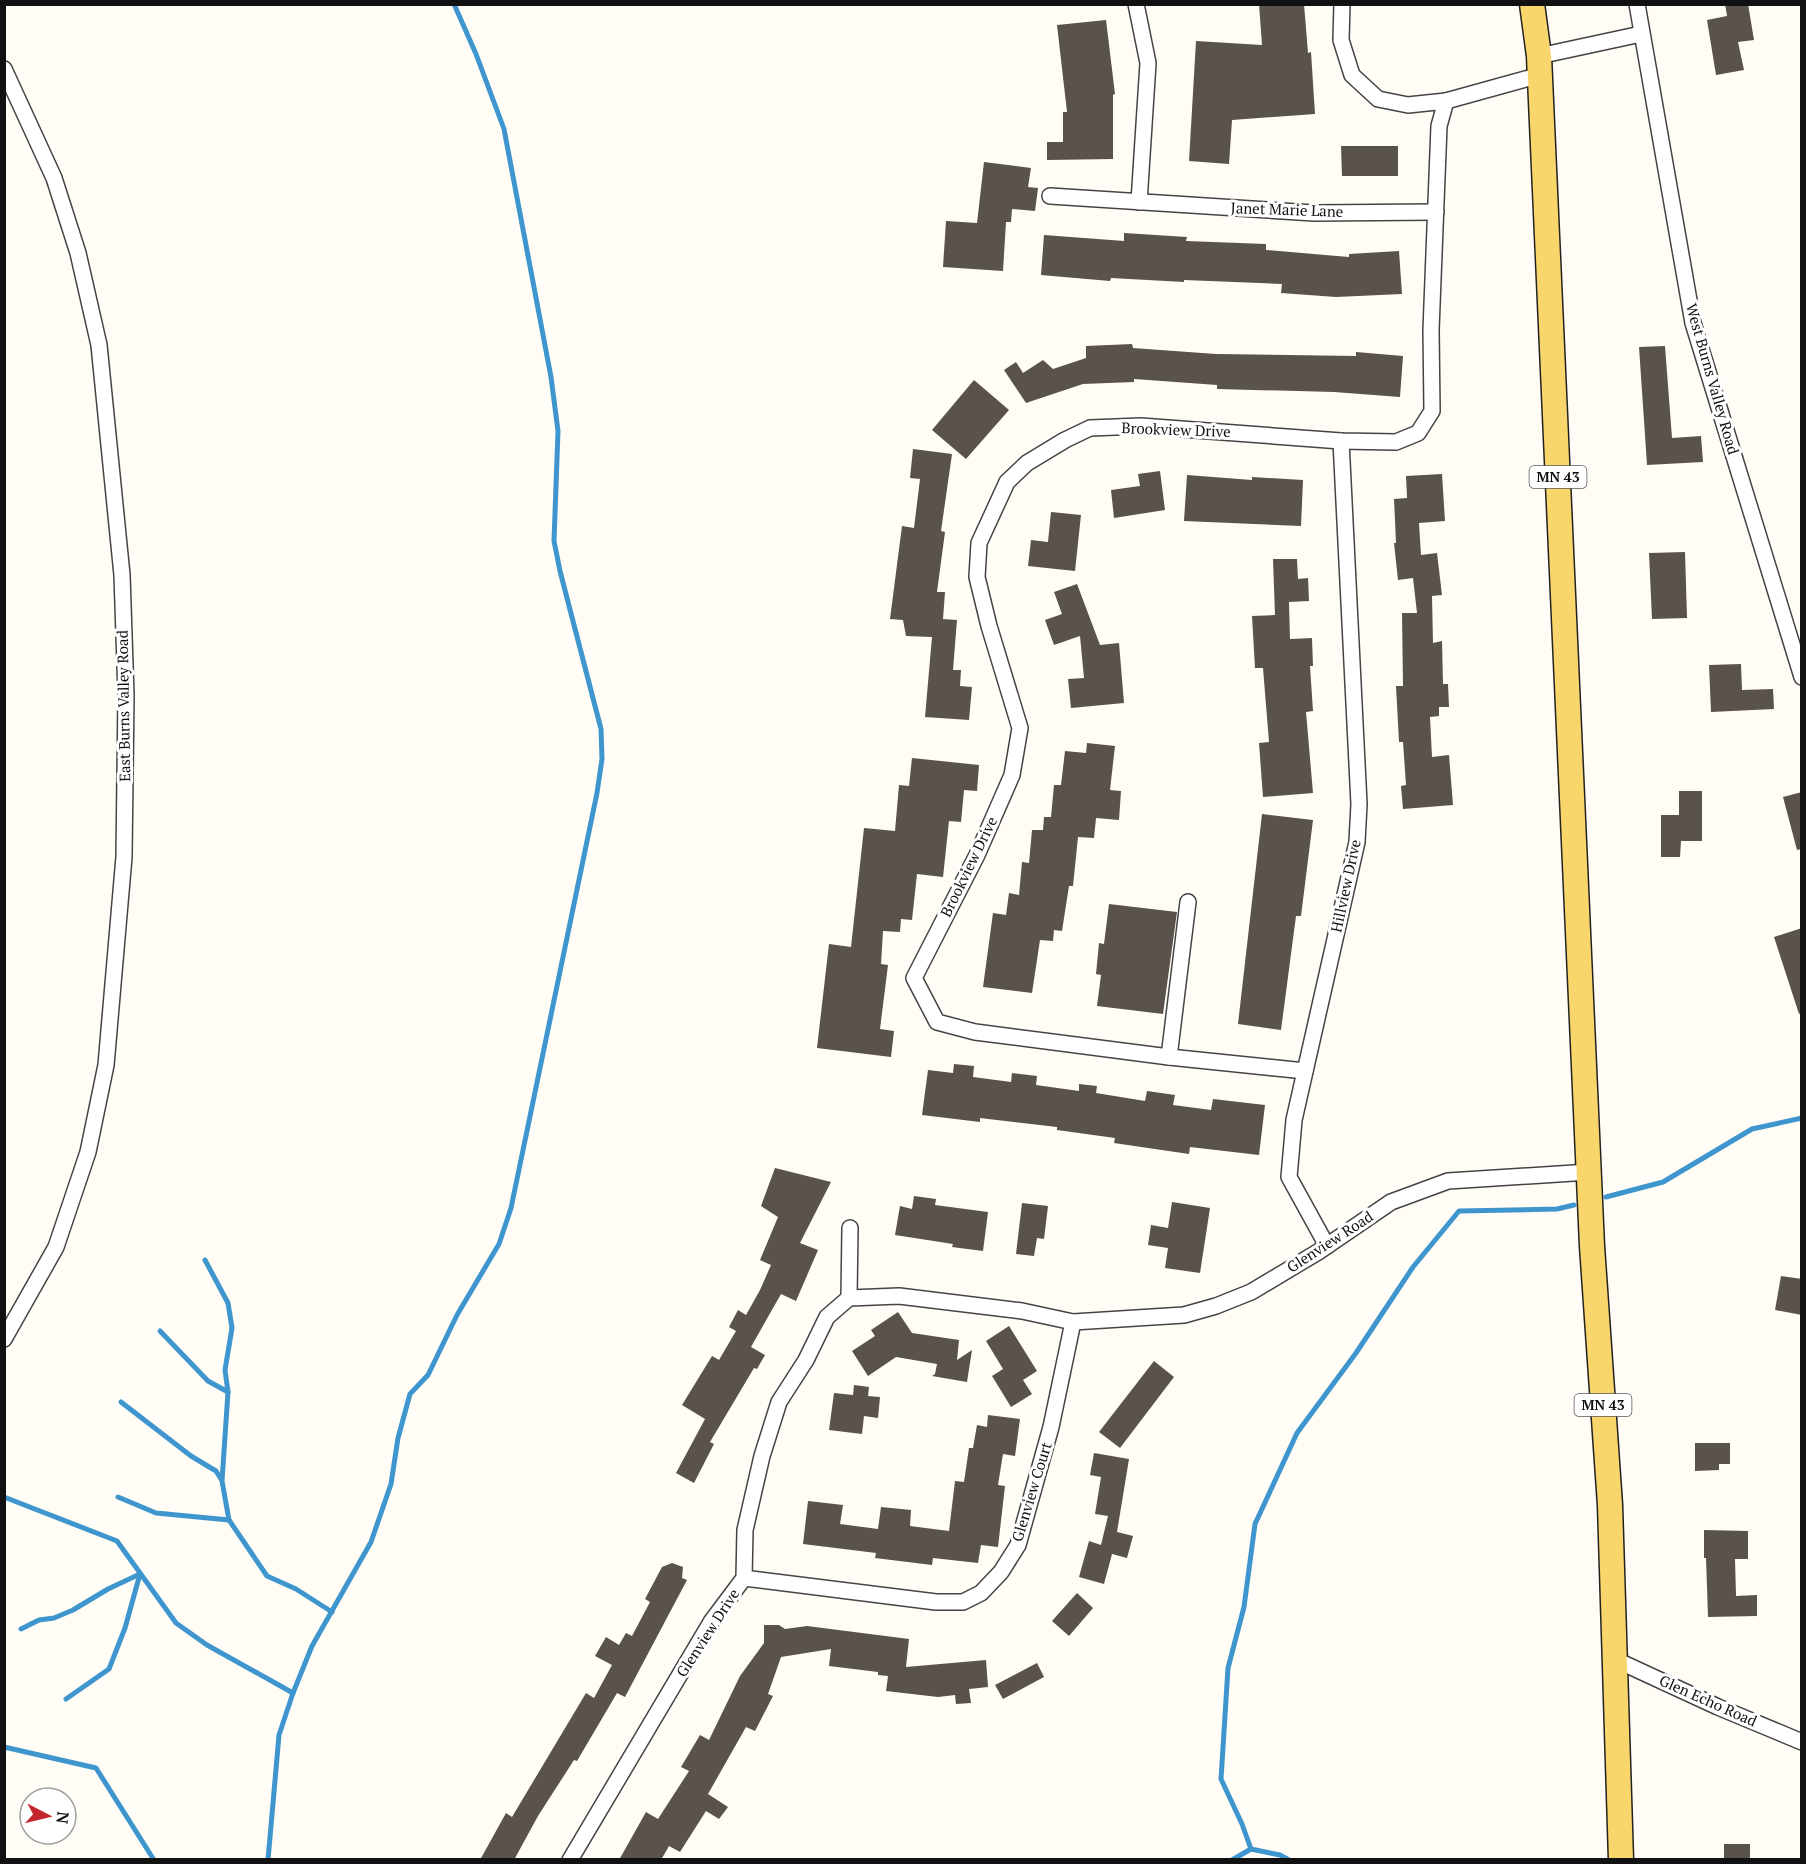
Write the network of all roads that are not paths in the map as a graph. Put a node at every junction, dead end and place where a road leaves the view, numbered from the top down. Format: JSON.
{"nodes":[{"id":1,"x":1136,"y":4,"type":"edge"},
{"id":2,"x":1342,"y":4,"type":"edge"},
{"id":3,"x":1532,"y":4,"type":"edge"},
{"id":4,"x":1637,"y":4,"type":"edge"},
{"id":5,"x":1641,"y":34,"type":"junction"},
{"id":6,"x":1540,"y":65,"type":"junction"},
{"id":7,"x":4,"y":69,"type":"edge"},
{"id":8,"x":1446,"y":101,"type":"junction"},
{"id":9,"x":1050,"y":196,"type":"dead end"},
{"id":10,"x":1139,"y":202,"type":"junction"},
{"id":11,"x":1436,"y":212,"type":"junction"},
{"id":12,"x":1341,"y":441,"type":"junction"},
{"id":13,"x":1802,"y":677,"type":"edge"},
{"id":14,"x":1188,"y":902,"type":"dead end"},
{"id":15,"x":1169,"y":1057,"type":"junction"},
{"id":16,"x":1305,"y":1071,"type":"junction"},
{"id":17,"x":1589,"y":1172,"type":"junction"},
{"id":18,"x":850,"y":1228,"type":"dead end"},
{"id":19,"x":1327,"y":1246,"type":"junction"},
{"id":20,"x":849,"y":1298,"type":"junction"},
{"id":21,"x":1073,"y":1322,"type":"junction"},
{"id":22,"x":4,"y":1339,"type":"edge"},
{"id":23,"x":744,"y":1578,"type":"junction"},
{"id":24,"x":1614,"y":1659,"type":"junction"},
{"id":25,"x":1802,"y":1742,"type":"edge"},
{"id":26,"x":570,"y":1860,"type":"edge"},
{"id":27,"x":1621,"y":1860,"type":"edge"}],
"edges":[{"from":1,"to":10,"type":"street"},
{"from":2,"to":8,"type":"street"},
{"from":3,"to":6,"type":"main road","number":"MN 43"},
{"from":4,"to":5,"type":"street","name":"West Burns Valley Road"},
{"from":5,"to":6,"type":"street"},
{"from":5,"to":13,"type":"street","name":"West Burns Valley Road"},
{"from":6,"to":8,"type":"street"},
{"from":6,"to":17,"type":"main road","number":"MN 43"},
{"from":7,"to":22,"type":"street","name":"East Burns Valley Road"},
{"from":8,"to":11,"type":"street","name":"Brookview Drive"},
{"from":9,"to":10,"type":"street","name":"Janet Marie Lane"},
{"from":10,"to":11,"type":"street","name":"Janet Marie Lane"},
{"from":11,"to":12,"type":"street","name":"Brookview Drive"},
{"from":12,"to":15,"type":"street","name":"Brookview Drive"},
{"from":12,"to":16,"type":"street","name":"Hillview Drive"},
{"from":14,"to":15,"type":"street"},
{"from":15,"to":16,"type":"street","name":"Brookview Drive"},
{"from":16,"to":19,"type":"street","name":"Hillview Drive"},
{"from":17,"to":19,"type":"street","name":"Glenview Road"},
{"from":17,"to":24,"type":"main road","number":"MN 43"},
{"from":18,"to":20,"type":"street"},
{"from":19,"to":21,"type":"street","name":"Glenview Road"},
{"from":20,"to":21,"type":"street"},
{"from":20,"to":23,"type":"street","name":"Glenview Drive"},
{"from":21,"to":23,"type":"street","name":"Glenview Court"},
{"from":23,"to":26,"type":"street","name":"Glenview Drive"},
{"from":24,"to":25,"type":"street","name":"Glen Echo Road"},
{"from":24,"to":27,"type":"main road","number":"MN 43"}]}
